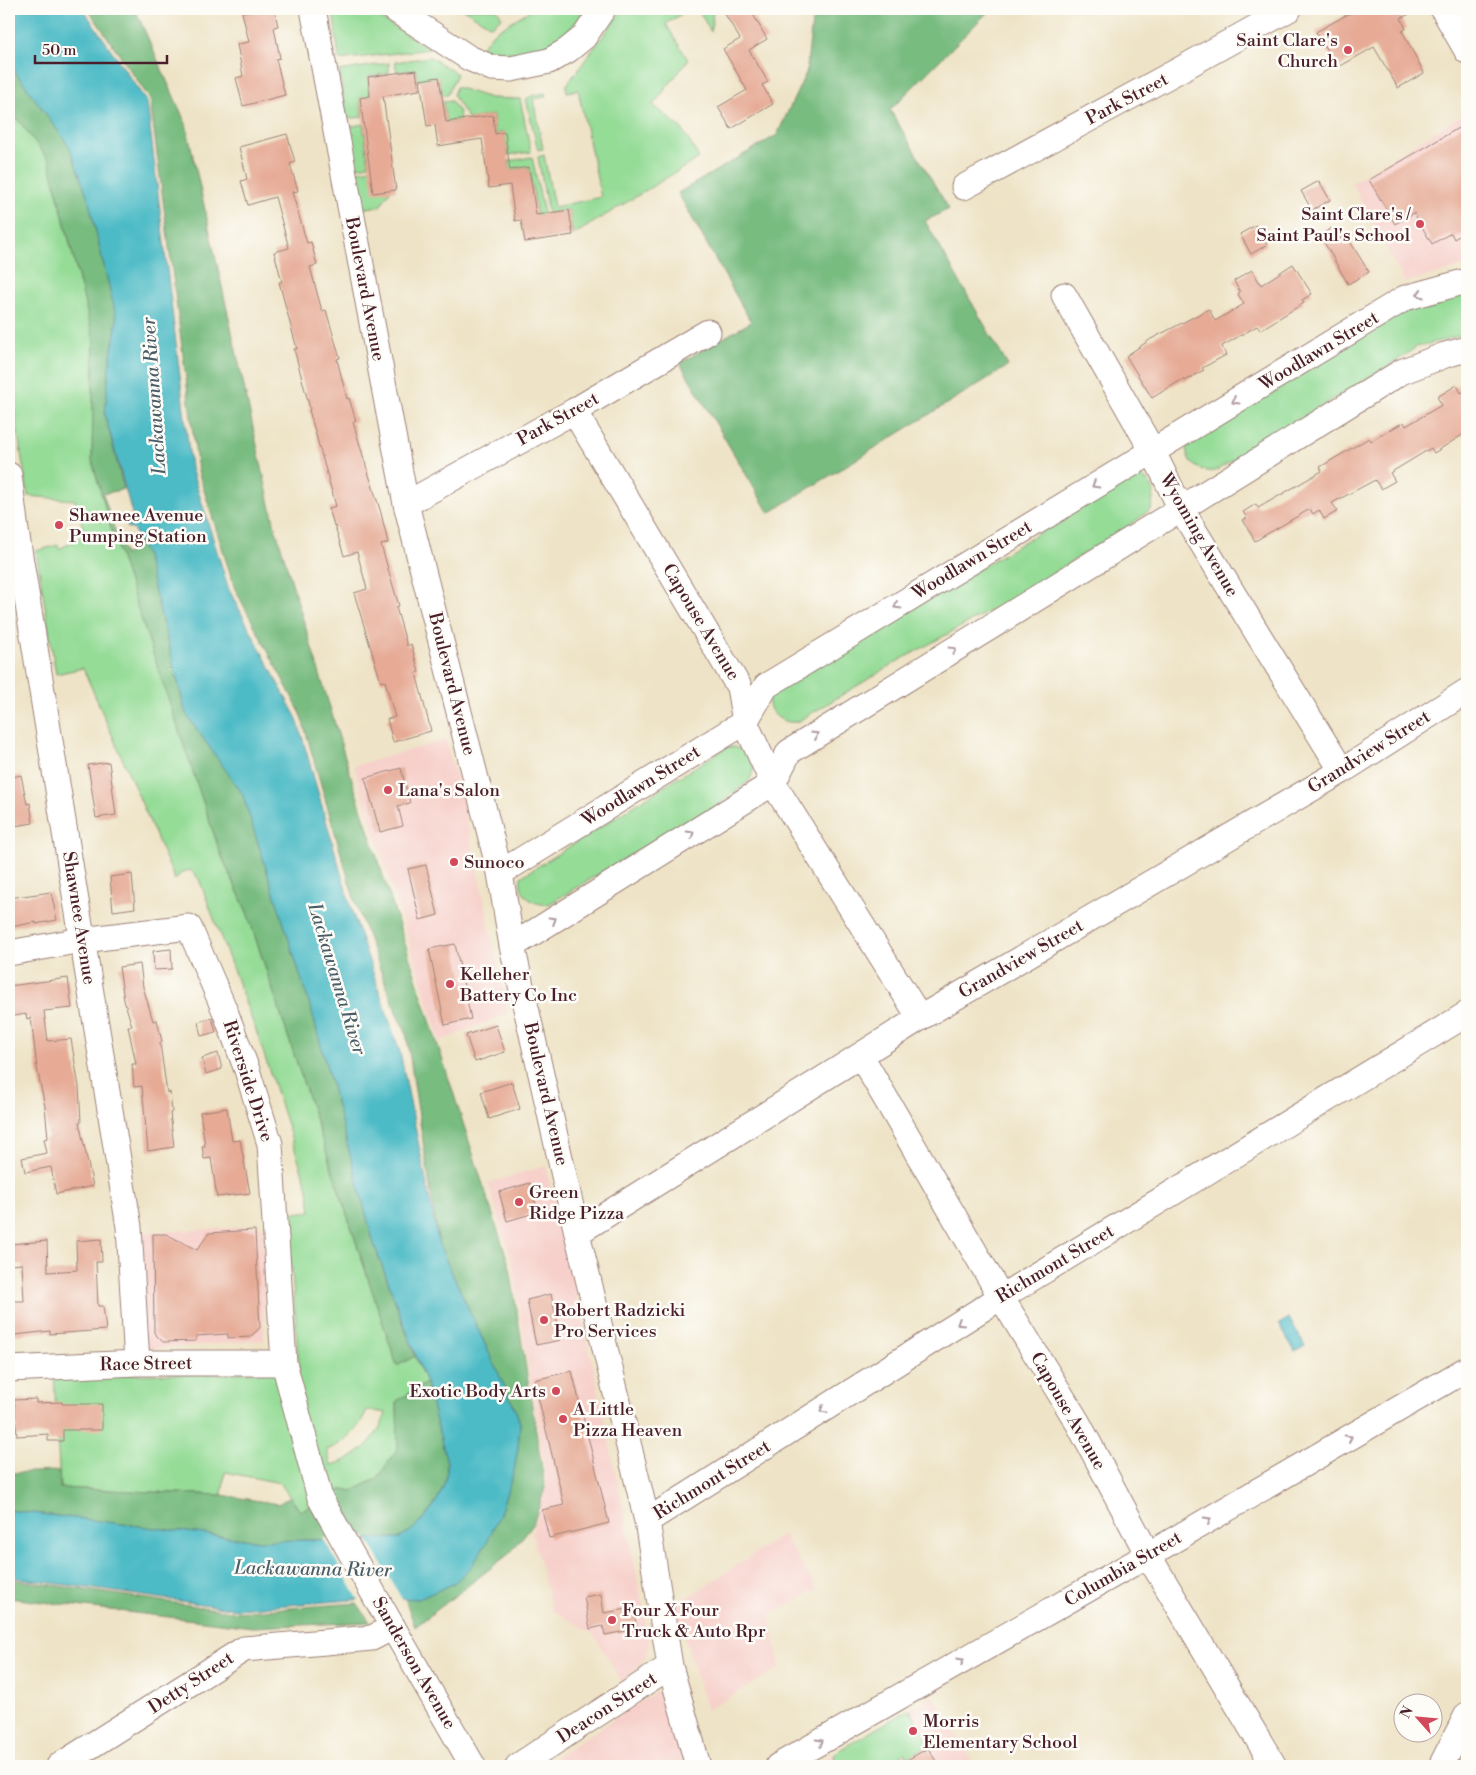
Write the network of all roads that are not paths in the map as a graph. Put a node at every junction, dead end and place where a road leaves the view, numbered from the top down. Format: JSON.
{"nodes":[{"id":1,"x":313,"y":9,"type":"edge"},
{"id":2,"x":394,"y":9,"type":"edge"},
{"id":3,"x":603,"y":9,"type":"edge"},
{"id":4,"x":1288,"y":9,"type":"edge"},
{"id":5,"x":1443,"y":9,"type":"edge"},
{"id":6,"x":1467,"y":51,"type":"edge"},
{"id":7,"x":964,"y":187,"type":"dead end"},
{"id":8,"x":1467,"y":281,"type":"edge"},
{"id":9,"x":1064,"y":295,"type":"dead end"},
{"id":10,"x":708,"y":332,"type":"dead end"},
{"id":11,"x":1467,"y":349,"type":"edge"},
{"id":12,"x":574,"y":411,"type":"junction"},
{"id":13,"x":1152,"y":450,"type":"junction"},
{"id":14,"x":9,"y":475,"type":"edge"},
{"id":15,"x":406,"y":504,"type":"junction"},
{"id":16,"x":1181,"y":509,"type":"junction"},
{"id":17,"x":13,"y":532,"type":"edge"},
{"id":18,"x":1467,"y":691,"type":"edge"},
{"id":19,"x":745,"y":722,"type":"junction"},
{"id":20,"x":1342,"y":771,"type":"junction"},
{"id":21,"x":773,"y":783,"type":"junction"},
{"id":22,"x":500,"y":873,"type":"junction"},
{"id":23,"x":82,"y":940,"type":"junction"},
{"id":24,"x":512,"y":946,"type":"junction"},
{"id":25,"x":9,"y":953,"type":"edge"},
{"id":26,"x":1467,"y":1014,"type":"edge"},
{"id":27,"x":920,"y":1018,"type":"junction"},
{"id":28,"x":861,"y":1056,"type":"junction"},
{"id":29,"x":577,"y":1233,"type":"junction"},
{"id":30,"x":1001,"y":1297,"type":"junction"},
{"id":31,"x":137,"y":1363,"type":"junction"},
{"id":32,"x":284,"y":1363,"type":"junction"},
{"id":33,"x":9,"y":1369,"type":"edge"},
{"id":34,"x":1467,"y":1369,"type":"edge"},
{"id":35,"x":646,"y":1521,"type":"junction"},
{"id":36,"x":1148,"y":1555,"type":"junction"},
{"id":37,"x":393,"y":1627,"type":"junction"},
{"id":38,"x":670,"y":1666,"type":"junction"},
{"id":39,"x":1467,"y":1715,"type":"edge"},
{"id":40,"x":59,"y":1766,"type":"edge"},
{"id":41,"x":473,"y":1766,"type":"edge"},
{"id":42,"x":518,"y":1766,"type":"edge"},
{"id":43,"x":698,"y":1766,"type":"edge"},
{"id":44,"x":778,"y":1766,"type":"edge"},
{"id":45,"x":1274,"y":1766,"type":"edge"},
{"id":46,"x":1441,"y":1766,"type":"edge"}],
"edges":[{"from":1,"to":15,"type":"street","name":"Boulevard Avenue"},
{"from":2,"to":3,"type":"street"},
{"from":4,"to":7,"type":"street","name":"Park Street"},
{"from":5,"to":6,"type":"street"},
{"from":8,"to":13,"type":"street","name":"Woodlawn Street","one_way":true},
{"from":9,"to":13,"type":"street","name":"Wyoming Avenue"},
{"from":10,"to":12,"type":"street","name":"Park Street"},
{"from":11,"to":16,"type":"street"},
{"from":12,"to":15,"type":"street","name":"Park Street"},
{"from":12,"to":19,"type":"street","name":"Capouse Avenue"},
{"from":13,"to":16,"type":"street","name":"Wyoming Avenue"},
{"from":13,"to":19,"type":"street","name":"Woodlawn Street","one_way":true},
{"from":14,"to":17,"type":"street","name":"Shawnee Avenue"},
{"from":15,"to":22,"type":"street","name":"Boulevard Avenue"},
{"from":16,"to":20,"type":"street","name":"Wyoming Avenue"},
{"from":21,"to":16,"type":"street","one_way":true},
{"from":17,"to":23,"type":"street","name":"Shawnee Avenue"},
{"from":18,"to":20,"type":"street","name":"Grandview Street"},
{"from":19,"to":21,"type":"street","name":"Capouse Avenue"},
{"from":19,"to":22,"type":"street","name":"Woodlawn Street"},
{"from":20,"to":27,"type":"street","name":"Grandview Street"},
{"from":24,"to":21,"type":"street","one_way":true},
{"from":21,"to":27,"type":"street","name":"Capouse Avenue"},
{"from":22,"to":24,"type":"street","name":"Boulevard Avenue"},
{"from":23,"to":25,"type":"street"},
{"from":23,"to":31,"type":"street","name":"Shawnee Avenue"},
{"from":23,"to":32,"type":"street","name":"Riverside Drive"},
{"from":24,"to":29,"type":"street","name":"Boulevard Avenue"},
{"from":26,"to":30,"type":"street","name":"Richmont Street"},
{"from":27,"to":28,"type":"street","name":"Grandview Street"},
{"from":28,"to":29,"type":"street","name":"Grandview Street"},
{"from":28,"to":30,"type":"street","name":"Capouse Avenue"},
{"from":29,"to":35,"type":"street","name":"Boulevard Avenue"},
{"from":30,"to":35,"type":"street","name":"Richmont Street","one_way":true},
{"from":30,"to":36,"type":"street","name":"Capouse Avenue"},
{"from":31,"to":32,"type":"street","name":"Race Street"},
{"from":31,"to":33,"type":"street","name":"Race Street"},
{"from":32,"to":37,"type":"street","name":"Sanderson Avenue"},
{"from":36,"to":34,"type":"street","name":"Columbia Street","one_way":true},
{"from":35,"to":38,"type":"street","name":"Boulevard Avenue"},
{"from":44,"to":36,"type":"street","name":"Columbia Street","one_way":true},
{"from":36,"to":45,"type":"street","name":"Capouse Avenue"},
{"from":37,"to":40,"type":"street","name":"Detty Street"},
{"from":37,"to":41,"type":"street","name":"Sanderson Avenue"},
{"from":38,"to":42,"type":"street","name":"Deacon Street"},
{"from":38,"to":43,"type":"street","name":"Boulevard Avenue"},
{"from":39,"to":46,"type":"street"}]}
